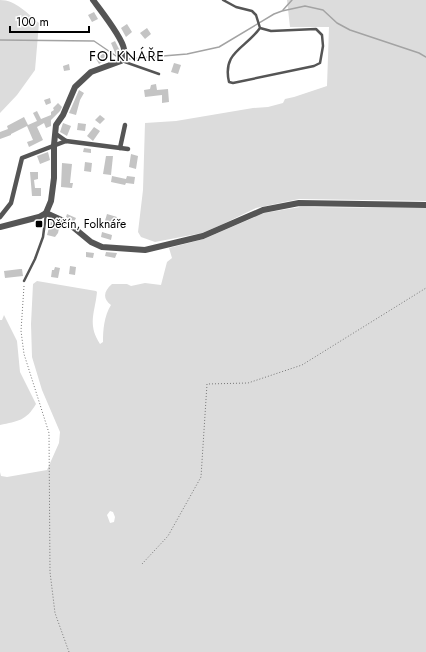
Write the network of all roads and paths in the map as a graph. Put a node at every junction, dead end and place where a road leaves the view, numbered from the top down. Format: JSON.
{"nodes":[{"id":1,"x":93,"y":0,"type":"edge"},
{"id":2,"x":223,"y":0,"type":"edge"},
{"id":3,"x":260,"y":28,"type":"junction"},
{"id":4,"x":121,"y":61,"type":"junction"},
{"id":5,"x":159,"y":74,"type":"dead end"},
{"id":6,"x":125,"y":125,"type":"dead end"},
{"id":7,"x":56,"y":134,"type":"junction"},
{"id":8,"x":66,"y":141,"type":"junction"},
{"id":9,"x":54,"y":145,"type":"junction"},
{"id":10,"x":120,"y":148,"type":"junction"},
{"id":11,"x":128,"y":149,"type":"dead end"},
{"id":12,"x":426,"y":205,"type":"edge"},
{"id":13,"x":46,"y":213,"type":"junction"},
{"id":14,"x":0,"y":217,"type":"edge"},
{"id":15,"x":0,"y":227,"type":"edge"},
{"id":16,"x":24,"y":281,"type":"joint"},
{"id":17,"x":426,"y":288,"type":"edge"},
{"id":18,"x":142,"y":564,"type":"dead end"},
{"id":19,"x":69,"y":652,"type":"edge"}],
"edges":[{"from":1,"to":4,"type":"street"},
{"from":2,"to":3,"type":"lane"},
{"from":3,"to":3,"type":"lane"},
{"from":4,"to":5,"type":"lane"},
{"from":4,"to":7,"type":"street"},
{"from":6,"to":10,"type":"street"},
{"from":7,"to":8,"type":"street"},
{"from":7,"to":9,"type":"street"},
{"from":8,"to":9,"type":"street"},
{"from":8,"to":10,"type":"street"},
{"from":9,"to":13,"type":"street"},
{"from":9,"to":14,"type":"street"},
{"from":10,"to":11,"type":"street"},
{"from":12,"to":13,"type":"street"},
{"from":13,"to":15,"type":"street"},
{"from":13,"to":16,"type":"lane"},
{"from":16,"to":19,"type":"path"},
{"from":17,"to":18,"type":"path"}]}
